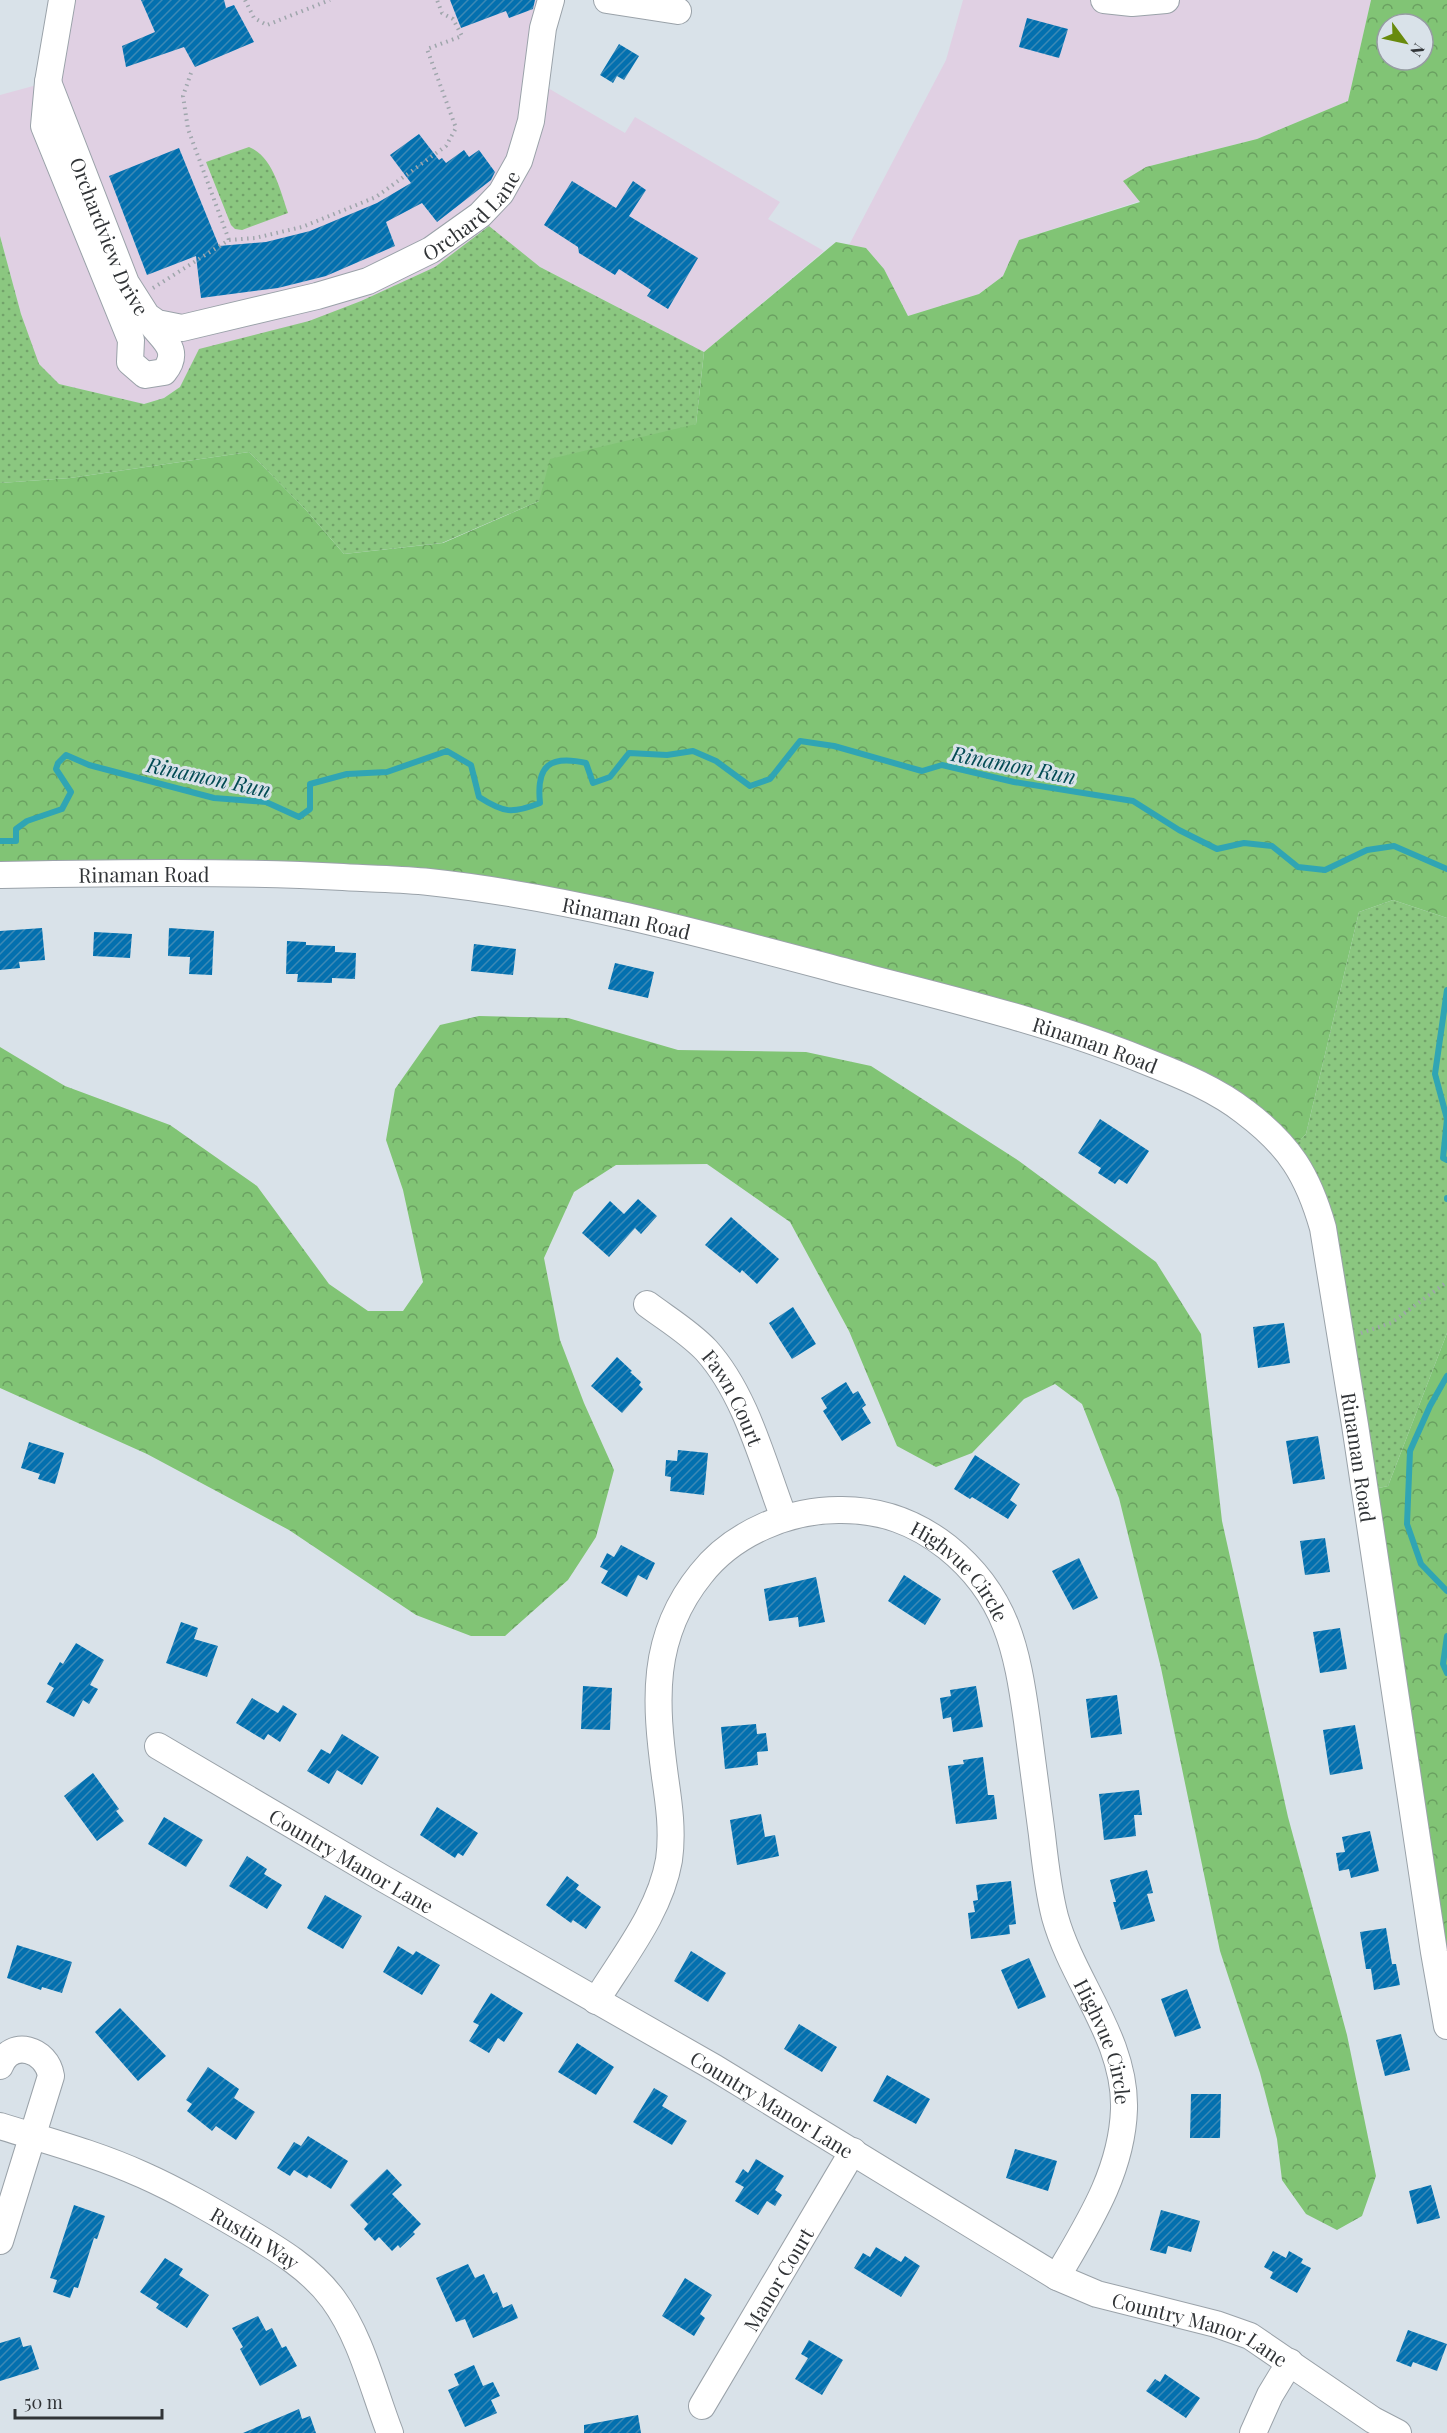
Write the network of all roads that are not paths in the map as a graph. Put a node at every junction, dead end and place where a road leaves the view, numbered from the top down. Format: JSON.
{"nodes":[{"id":1,"x":62,"y":0,"type":"edge"},
{"id":2,"x":551,"y":0,"type":"edge"},
{"id":3,"x":607,"y":0,"type":"edge"},
{"id":4,"x":1104,"y":0,"type":"edge"},
{"id":5,"x":1166,"y":0,"type":"edge"},
{"id":6,"x":678,"y":11,"type":"dead end"},
{"id":7,"x":48,"y":82,"type":"junction"},
{"id":8,"x":141,"y":308,"type":"junction"},
{"id":9,"x":257,"y":310,"type":"joint"},
{"id":10,"x":0,"y":875,"type":"edge"},
{"id":11,"x":647,"y":1304,"type":"dead end"},
{"id":12,"x":784,"y":1518,"type":"junction"},
{"id":13,"x":158,"y":1746,"type":"dead end"},
{"id":14,"x":597,"y":2001,"type":"junction"},
{"id":15,"x":1447,"y":2026,"type":"edge"},
{"id":16,"x":0,"y":2066,"type":"edge"},
{"id":17,"x":0,"y":2126,"type":"edge"},
{"id":18,"x":33,"y":2137,"type":"junction"},
{"id":19,"x":853,"y":2151,"type":"junction"},
{"id":20,"x":0,"y":2241,"type":"edge"},
{"id":21,"x":1057,"y":2277,"type":"junction"},
{"id":22,"x":1290,"y":2362,"type":"junction"},
{"id":23,"x":702,"y":2406,"type":"dead end"},
{"id":24,"x":390,"y":2433,"type":"edge"},
{"id":25,"x":1253,"y":2433,"type":"edge"},
{"id":26,"x":1398,"y":2433,"type":"edge"}],
"edges":[{"from":1,"to":7,"type":"street"},
{"from":2,"to":9,"type":"street","name":"Orchard Lane"},
{"from":3,"to":6,"type":"street"},
{"from":4,"to":5,"type":"street"},
{"from":7,"to":8,"type":"street","name":"Orchardview Drive"},
{"from":7,"to":8,"type":"street"},
{"from":8,"to":9,"type":"street","name":"Orchardview Drive"},
{"from":10,"to":15,"type":"street","name":"Rinaman Road"},
{"from":11,"to":12,"type":"street","name":"Fawn Court"},
{"from":12,"to":14,"type":"street","name":"Highvue Circle"},
{"from":12,"to":21,"type":"street","name":"Highvue Circle"},
{"from":13,"to":14,"type":"street","name":"Country Manor Lane"},
{"from":14,"to":19,"type":"street","name":"Country Manor Lane"},
{"from":16,"to":18,"type":"street"},
{"from":17,"to":18,"type":"street","name":"Rustin Way"},
{"from":18,"to":20,"type":"street"},
{"from":18,"to":24,"type":"street","name":"Rustin Way"},
{"from":19,"to":21,"type":"street","name":"Country Manor Lane"},
{"from":19,"to":23,"type":"street","name":"Manor Court"},
{"from":21,"to":22,"type":"street","name":"Country Manor Lane"},
{"from":22,"to":25,"type":"street"},
{"from":22,"to":26,"type":"street","name":"Country Manor Lane"}]}
